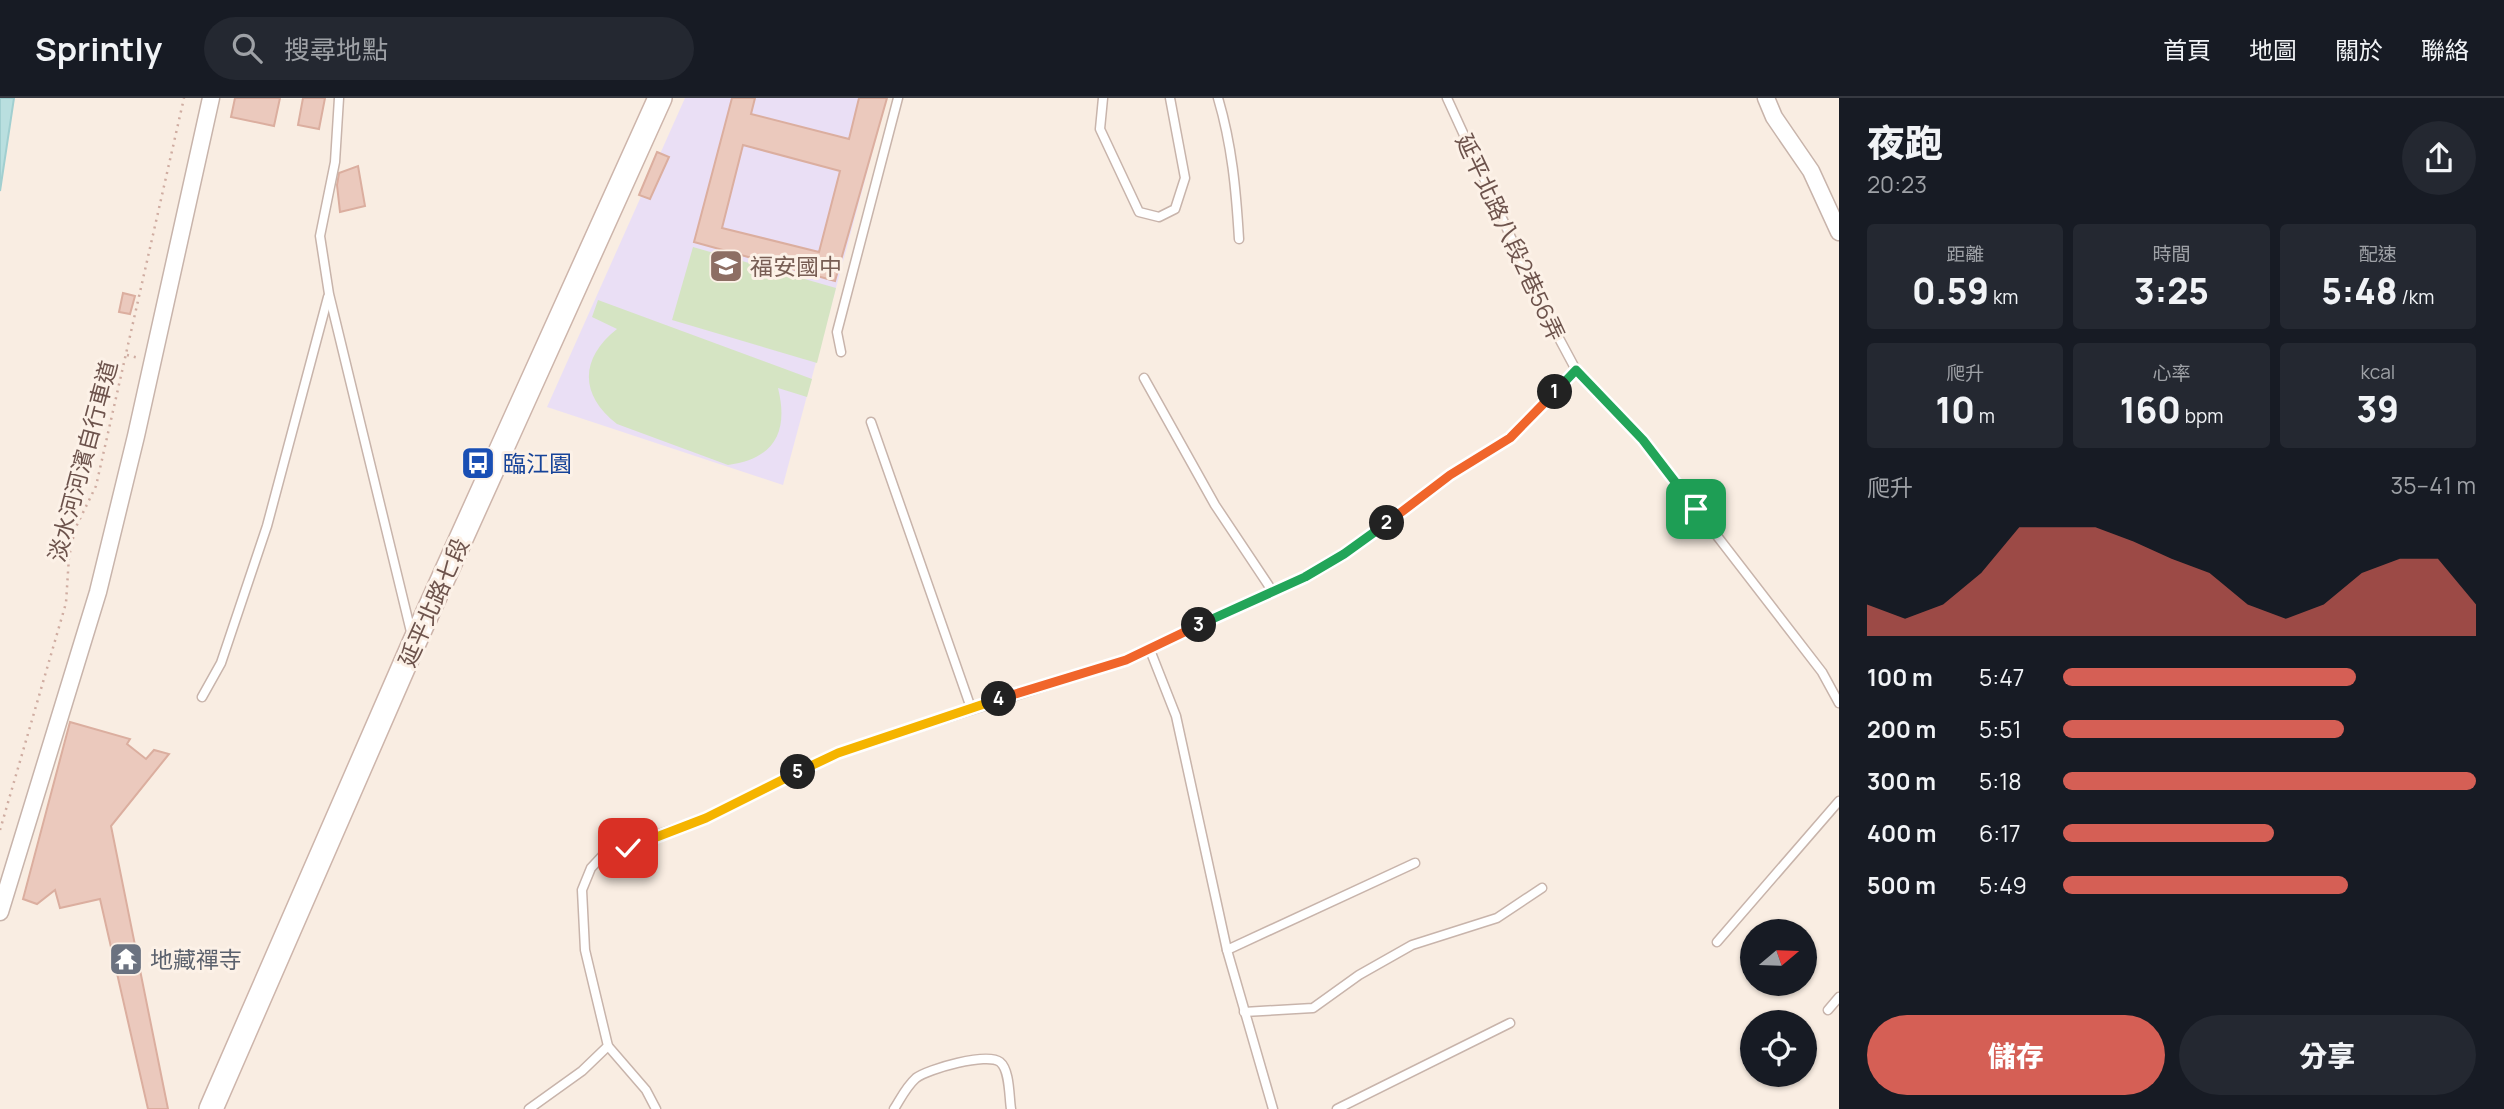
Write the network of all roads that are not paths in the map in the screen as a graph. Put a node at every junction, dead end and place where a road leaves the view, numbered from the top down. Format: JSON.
{"nodes":[{"id":1,"x":211,"y":98,"type":"edge"},
{"id":2,"x":339,"y":98,"type":"edge"},
{"id":3,"x":660,"y":98,"type":"edge"},
{"id":4,"x":898,"y":98,"type":"edge"},
{"id":5,"x":1103,"y":98,"type":"edge"},
{"id":6,"x":1170,"y":98,"type":"edge"},
{"id":7,"x":1217,"y":98,"type":"edge"},
{"id":8,"x":1447,"y":98,"type":"edge"},
{"id":9,"x":1766,"y":98,"type":"edge"},
{"id":10,"x":1839,"y":232,"type":"edge"},
{"id":11,"x":1239,"y":239,"type":"dead end"},
{"id":12,"x":329,"y":294,"type":"junction"},
{"id":13,"x":841,"y":352,"type":"dead end"},
{"id":14,"x":1576,"y":370,"type":"junction"},
{"id":15,"x":1144,"y":378,"type":"dead end"},
{"id":16,"x":871,"y":422,"type":"dead end"},
{"id":17,"x":1273,"y":592,"type":"junction"},
{"id":18,"x":414,"y":643,"type":"junction"},
{"id":19,"x":1150,"y":650,"type":"junction"},
{"id":20,"x":202,"y":697,"type":"dead end"},
{"id":21,"x":1839,"y":703,"type":"edge"},
{"id":22,"x":971,"y":708,"type":"junction"},
{"id":23,"x":1839,"y":801,"type":"edge"},
{"id":24,"x":1415,"y":863,"type":"dead end"},
{"id":25,"x":1542,"y":888,"type":"dead end"},
{"id":26,"x":0,"y":912,"type":"edge"},
{"id":27,"x":1717,"y":942,"type":"dead end"},
{"id":28,"x":1227,"y":950,"type":"junction"},
{"id":29,"x":1839,"y":997,"type":"edge"},
{"id":30,"x":1828,"y":1010,"type":"dead end"},
{"id":31,"x":1244,"y":1012,"type":"junction"},
{"id":32,"x":1510,"y":1023,"type":"dead end"},
{"id":33,"x":608,"y":1046,"type":"junction"},
{"id":34,"x":211,"y":1109,"type":"edge"},
{"id":35,"x":529,"y":1109,"type":"edge"},
{"id":36,"x":656,"y":1109,"type":"edge"},
{"id":37,"x":894,"y":1109,"type":"edge"},
{"id":38,"x":1011,"y":1109,"type":"edge"},
{"id":39,"x":1273,"y":1109,"type":"edge"},
{"id":40,"x":1337,"y":1109,"type":"edge"}],
"edges":[{"from":1,"to":26,"type":"street"},
{"from":2,"to":12,"type":"lane"},
{"from":3,"to":18,"type":"street","name":"延平北路七段"},
{"from":4,"to":13,"type":"lane"},
{"from":5,"to":6,"type":"lane"},
{"from":7,"to":11,"type":"lane"},
{"from":8,"to":14,"type":"lane","name":"延平北路八段2巷56弄"},
{"from":9,"to":10,"type":"street"},
{"from":12,"to":18,"type":"lane"},
{"from":12,"to":20,"type":"lane"},
{"from":14,"to":17,"type":"lane"},
{"from":14,"to":21,"type":"lane","name":"延平北路八段2巷56弄"},
{"from":15,"to":17,"type":"lane"},
{"from":16,"to":22,"type":"lane"},
{"from":17,"to":19,"type":"lane"},
{"from":18,"to":34,"type":"street","name":"延平北路七段"},
{"from":19,"to":22,"type":"lane"},
{"from":19,"to":28,"type":"lane"},
{"from":22,"to":33,"type":"lane"},
{"from":23,"to":27,"type":"lane"},
{"from":24,"to":28,"type":"lane"},
{"from":25,"to":31,"type":"lane"},
{"from":28,"to":31,"type":"lane"},
{"from":29,"to":30,"type":"lane"},
{"from":31,"to":39,"type":"lane"},
{"from":32,"to":40,"type":"lane"},
{"from":33,"to":35,"type":"lane"},
{"from":33,"to":36,"type":"lane"},
{"from":37,"to":38,"type":"lane"}]}
